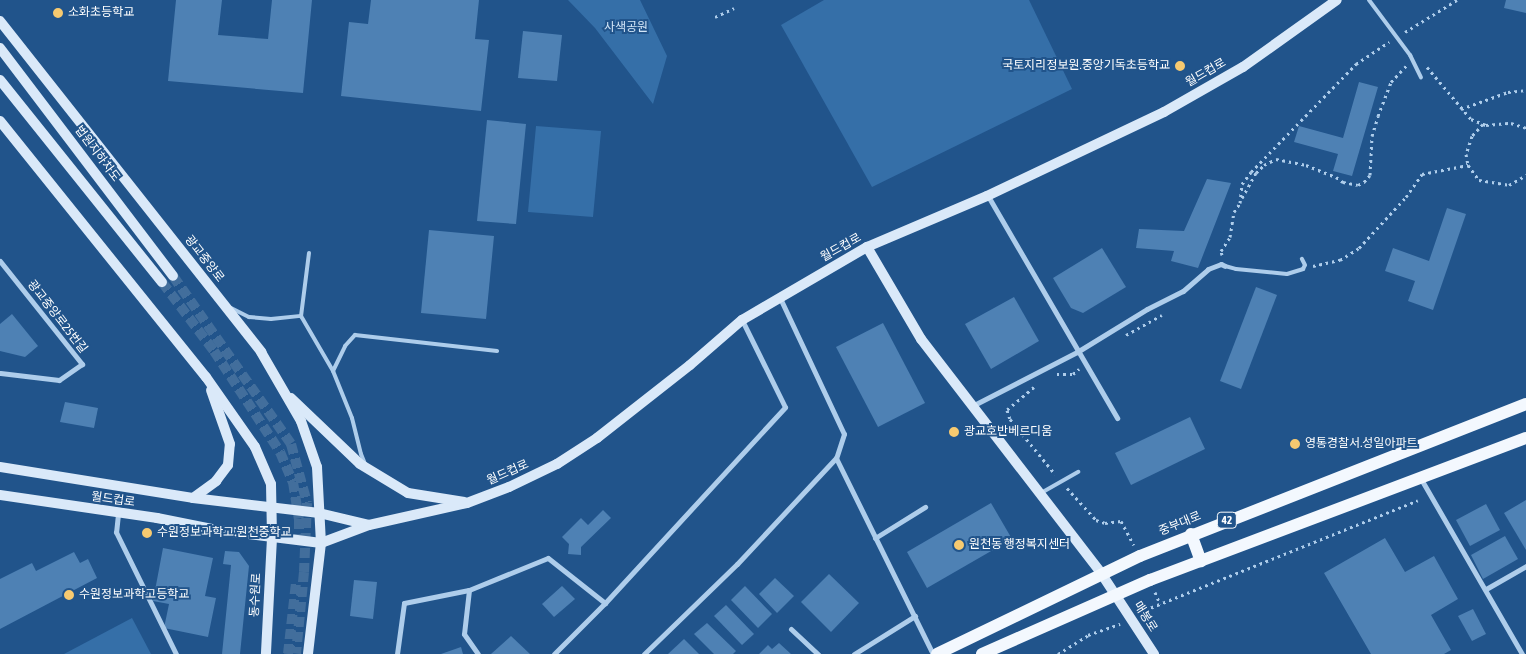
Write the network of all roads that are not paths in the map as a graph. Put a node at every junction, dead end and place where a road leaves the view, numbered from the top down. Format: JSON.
{"nodes":[{"id":1,"x":1337,"y":0,"type":"edge"},
{"id":2,"x":1369,"y":0,"type":"edge"},
{"id":3,"x":0,"y":21,"type":"edge"},
{"id":4,"x":0,"y":48,"type":"edge"},
{"id":5,"x":1421,"y":78,"type":"dead end"},
{"id":6,"x":0,"y":80,"type":"edge"},
{"id":7,"x":0,"y":121,"type":"edge"},
{"id":8,"x":987,"y":196,"type":"junction"},
{"id":9,"x":867,"y":248,"type":"junction"},
{"id":10,"x":309,"y":253,"type":"dead end"},
{"id":11,"x":1302,"y":259,"type":"dead end"},
{"id":12,"x":0,"y":261,"type":"edge"},
{"id":13,"x":1225,"y":266,"type":"joint"},
{"id":14,"x":174,"y":276,"type":"tunnel mouth"},
{"id":15,"x":162,"y":282,"type":"tunnel mouth"},
{"id":16,"x":780,"y":298,"type":"junction"},
{"id":17,"x":224,"y":305,"type":"junction"},
{"id":18,"x":301,"y":316,"type":"junction"},
{"id":19,"x":742,"y":320,"type":"junction"},
{"id":20,"x":497,"y":350,"type":"dead end"},
{"id":21,"x":1077,"y":352,"type":"junction"},
{"id":22,"x":333,"y":371,"type":"junction"},
{"id":23,"x":0,"y":373,"type":"edge"},
{"id":24,"x":206,"y":377,"type":"junction"},
{"id":25,"x":283,"y":390,"type":"junction"},
{"id":26,"x":1526,"y":404,"type":"edge"},
{"id":27,"x":971,"y":406,"type":"junction"},
{"id":28,"x":1117,"y":418,"type":"dead end"},
{"id":29,"x":1526,"y":438,"type":"edge"},
{"id":30,"x":836,"y":458,"type":"junction"},
{"id":31,"x":0,"y":467,"type":"edge"},
{"id":32,"x":368,"y":469,"type":"junction"},
{"id":33,"x":1078,"y":472,"type":"dead end"},
{"id":34,"x":1421,"y":479,"type":"junction"},
{"id":35,"x":1039,"y":494,"type":"junction"},
{"id":36,"x":0,"y":495,"type":"edge"},
{"id":37,"x":193,"y":498,"type":"junction"},
{"id":38,"x":467,"y":503,"type":"junction"},
{"id":39,"x":925,"y":507,"type":"dead end"},
{"id":40,"x":272,"y":508,"type":"junction"},
{"id":41,"x":319,"y":513,"type":"junction"},
{"id":42,"x":118,"y":514,"type":"junction"},
{"id":43,"x":368,"y":525,"type":"junction"},
{"id":44,"x":1191,"y":534,"type":"junction"},
{"id":45,"x":272,"y":538,"type":"junction"},
{"id":46,"x":876,"y":538,"type":"junction"},
{"id":47,"x":321,"y":543,"type":"junction"},
{"id":48,"x":1201,"y":561,"type":"junction"},
{"id":49,"x":1526,"y":566,"type":"edge"},
{"id":50,"x":1101,"y":573,"type":"junction"},
{"id":51,"x":1486,"y":589,"type":"junction"},
{"id":52,"x":469,"y":590,"type":"junction"},
{"id":53,"x":1116,"y":594,"type":"junction"},
{"id":54,"x":605,"y":603,"type":"junction"},
{"id":55,"x":915,"y":616,"type":"junction"},
{"id":56,"x":791,"y":629,"type":"dead end"},
{"id":57,"x":176,"y":654,"type":"edge"},
{"id":58,"x":266,"y":654,"type":"edge"},
{"id":59,"x":308,"y":654,"type":"edge"},
{"id":60,"x":397,"y":654,"type":"edge"},
{"id":61,"x":478,"y":654,"type":"edge"},
{"id":62,"x":554,"y":654,"type":"edge"},
{"id":63,"x":644,"y":654,"type":"edge"},
{"id":64,"x":818,"y":654,"type":"edge"},
{"id":65,"x":854,"y":654,"type":"edge"},
{"id":66,"x":935,"y":654,"type":"edge"},
{"id":67,"x":982,"y":654,"type":"edge"},
{"id":68,"x":1154,"y":654,"type":"edge"},
{"id":69,"x":1522,"y":654,"type":"edge"}],
"edges":[{"from":1,"to":8,"type":"street","name":"월드컵로"},
{"from":2,"to":5,"type":"lane"},
{"from":3,"to":17,"type":"street","name":"광교중앙로"},
{"from":4,"to":14,"type":"street","name":"법원지하차도"},
{"from":6,"to":15,"type":"street"},
{"from":7,"to":24,"type":"street"},
{"from":8,"to":9,"type":"street","name":"월드컵로"},
{"from":8,"to":21,"type":"street"},
{"from":9,"to":16,"type":"street","name":"월드컵로"},
{"from":9,"to":27,"type":"street","name":"매봉로"},
{"from":10,"to":18,"type":"lane"},
{"from":11,"to":13,"type":"lane"},
{"from":12,"to":23,"type":"street","name":"광교중앙로25번길"},
{"from":13,"to":21,"type":"street"},
{"from":16,"to":19,"type":"street","name":"월드컵로"},
{"from":16,"to":30,"type":"street"},
{"from":17,"to":18,"type":"lane"},
{"from":17,"to":25,"type":"street","name":"광교중앙로"},
{"from":18,"to":22,"type":"lane"},
{"from":19,"to":38,"type":"street","name":"월드컵로"},
{"from":19,"to":54,"type":"street"},
{"from":20,"to":22,"type":"lane"},
{"from":21,"to":27,"type":"street"},
{"from":21,"to":28,"type":"street"},
{"from":22,"to":32,"type":"lane"},
{"from":24,"to":37,"type":"street"},
{"from":24,"to":40,"type":"street"},
{"from":25,"to":32,"type":"street"},
{"from":25,"to":41,"type":"street","name":"광교중앙로"},
{"from":26,"to":44,"type":"main road","name":"중부대로","number":"42"},
{"from":27,"to":35,"type":"street","name":"매봉로"},
{"from":29,"to":34,"type":"main road","number":"42"},
{"from":30,"to":46,"type":"street"},
{"from":30,"to":63,"type":"street"},
{"from":31,"to":37,"type":"street","name":"월드컵로"},
{"from":32,"to":38,"type":"street"},
{"from":33,"to":35,"type":"lane"},
{"from":34,"to":48,"type":"main road","number":"42"},
{"from":34,"to":51,"type":"street"},
{"from":35,"to":50,"type":"street","name":"매봉로"},
{"from":36,"to":42,"type":"street","name":"월드컵로"},
{"from":37,"to":40,"type":"street","name":"월드컵로"},
{"from":38,"to":43,"type":"street","name":"월드컵로"},
{"from":39,"to":46,"type":"street"},
{"from":40,"to":41,"type":"street","name":"월드컵로"},
{"from":40,"to":45,"type":"street"},
{"from":41,"to":43,"type":"street","name":"월드컵로"},
{"from":41,"to":47,"type":"street","name":"광교중앙로"},
{"from":42,"to":45,"type":"street","name":"월드컵로"},
{"from":42,"to":57,"type":"street"},
{"from":43,"to":47,"type":"street","name":"월드컵로"},
{"from":44,"to":48,"type":"main road"},
{"from":44,"to":50,"type":"main road","name":"중부대로","number":"42"},
{"from":45,"to":47,"type":"street","name":"월드컵로"},
{"from":45,"to":58,"type":"street","name":"동수원로"},
{"from":46,"to":55,"type":"street"},
{"from":47,"to":59,"type":"street"},
{"from":48,"to":53,"type":"main road","number":"42"},
{"from":49,"to":51,"type":"street"},
{"from":50,"to":53,"type":"street","name":"매봉로"},
{"from":50,"to":66,"type":"main road","name":"중부대로","number":"42"},
{"from":51,"to":69,"type":"street"},
{"from":52,"to":54,"type":"street"},
{"from":52,"to":60,"type":"street"},
{"from":52,"to":61,"type":"street"},
{"from":53,"to":67,"type":"main road","number":"42"},
{"from":53,"to":68,"type":"street","name":"매봉로"},
{"from":54,"to":62,"type":"street"},
{"from":55,"to":65,"type":"street"},
{"from":55,"to":66,"type":"street"},
{"from":56,"to":64,"type":"street"}]}
